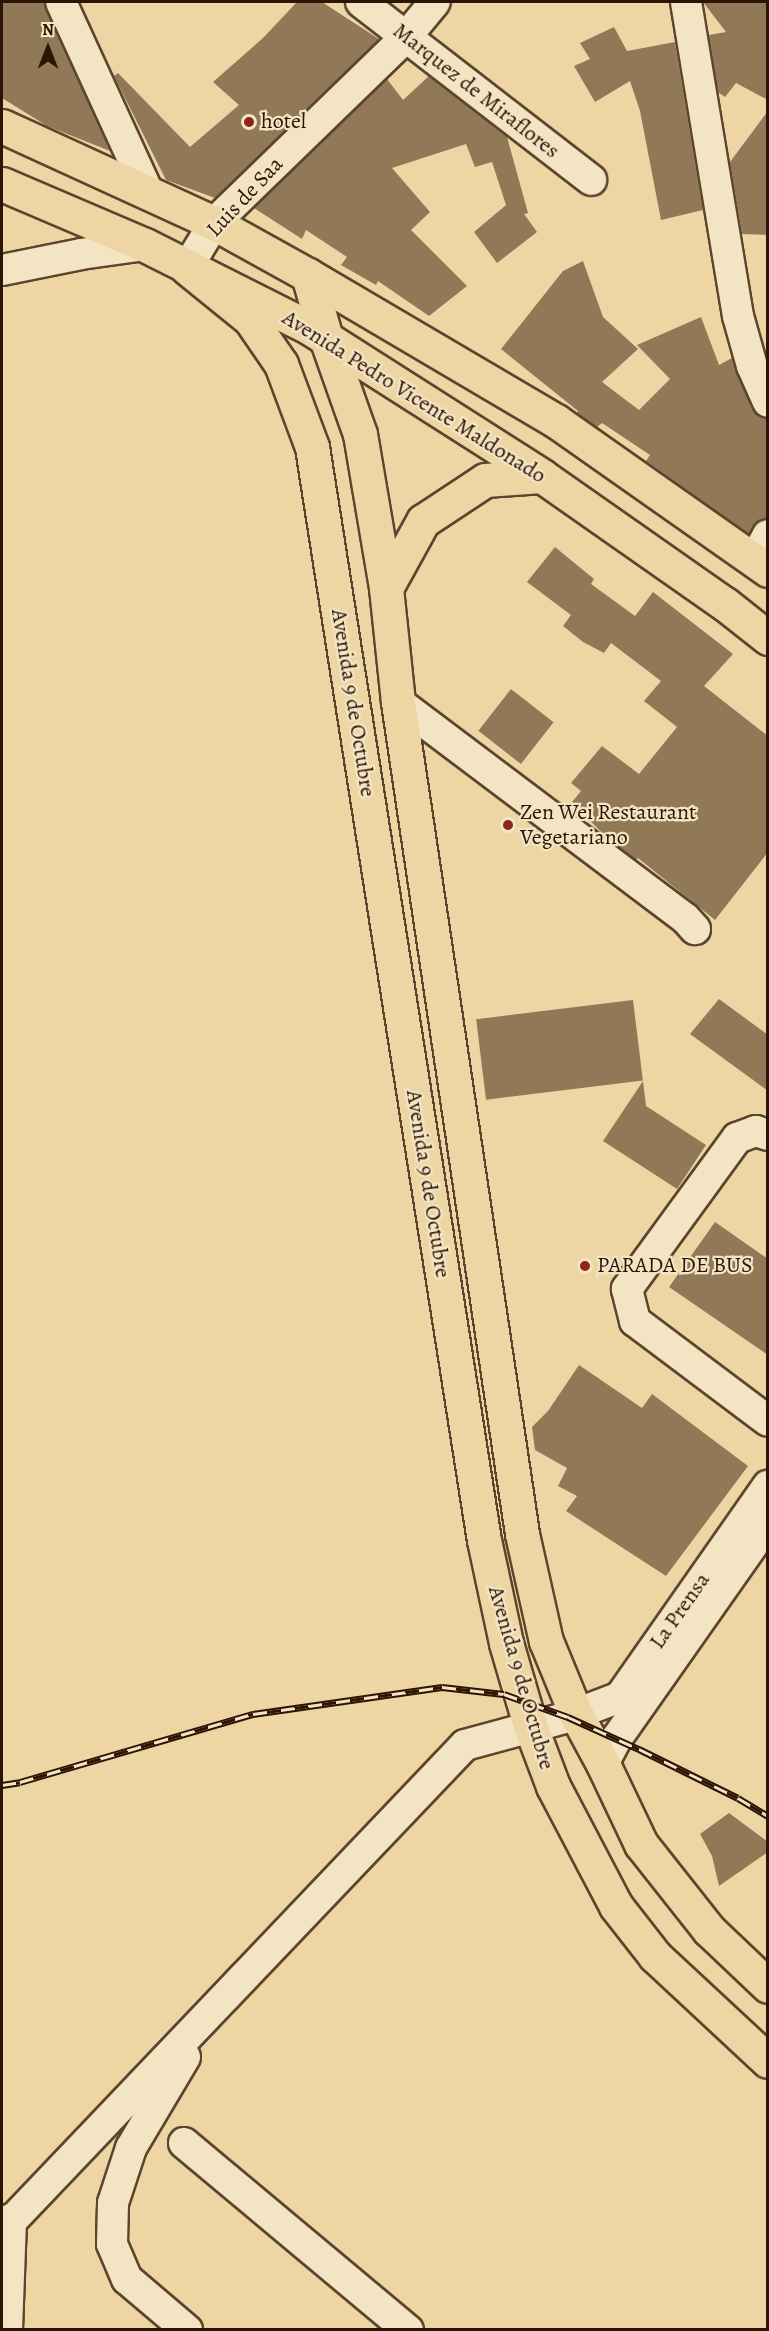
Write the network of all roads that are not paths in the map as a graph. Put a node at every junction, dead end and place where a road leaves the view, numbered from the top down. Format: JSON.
{"nodes":[{"id":1,"x":61,"y":2,"type":"edge"},
{"id":2,"x":361,"y":2,"type":"edge"},
{"id":3,"x":435,"y":2,"type":"edge"},
{"id":4,"x":686,"y":2,"type":"edge"},
{"id":5,"x":406,"y":37,"type":"junction"},
{"id":6,"x":2,"y":126,"type":"edge"},
{"id":7,"x":591,"y":180,"type":"dead end"},
{"id":8,"x":2,"y":184,"type":"edge"},
{"id":9,"x":148,"y":192,"type":"junction"},
{"id":10,"x":214,"y":223,"type":"junction"},
{"id":11,"x":146,"y":245,"type":"junction"},
{"id":12,"x":187,"y":268,"type":"junction"},
{"id":13,"x":2,"y":270,"type":"edge"},
{"id":14,"x":308,"y":275,"type":"junction"},
{"id":15,"x":326,"y":338,"type":"junction"},
{"id":16,"x":768,"y":402,"type":"edge"},
{"id":17,"x":542,"y":476,"type":"junction"},
{"id":18,"x":763,"y":555,"type":"edge"},
{"id":19,"x":386,"y":588,"type":"junction"},
{"id":20,"x":768,"y":639,"type":"edge"},
{"id":21,"x":398,"y":702,"type":"junction"},
{"id":22,"x":695,"y":929,"type":"dead end"},
{"id":23,"x":768,"y":1135,"type":"edge"},
{"id":24,"x":768,"y":1421,"type":"edge"},
{"id":25,"x":768,"y":1486,"type":"edge"},
{"id":26,"x":768,"y":1523,"type":"edge"},
{"id":27,"x":576,"y":1714,"type":"junction"},
{"id":28,"x":530,"y":1725,"type":"junction"},
{"id":29,"x":603,"y":1764,"type":"junction"},
{"id":30,"x":768,"y":1986,"type":"edge"},
{"id":31,"x":211,"y":2013,"type":"junction"},
{"id":32,"x":768,"y":2061,"type":"edge"},
{"id":33,"x":184,"y":2143,"type":"dead end"},
{"id":34,"x":6,"y":2225,"type":"edge"},
{"id":35,"x":7,"y":2330,"type":"edge"},
{"id":36,"x":188,"y":2330,"type":"edge"},
{"id":37,"x":408,"y":2330,"type":"edge"}],
"edges":[{"from":1,"to":9,"type":"street"},
{"from":2,"to":5,"type":"street","name":"Marquez de Miraflores"},
{"from":3,"to":5,"type":"street","name":"Luis de Saa"},
{"from":4,"to":16,"type":"street"},
{"from":5,"to":7,"type":"street","name":"Marquez de Miraflores"},
{"from":5,"to":10,"type":"street","name":"Luis de Saa"},
{"from":6,"to":9,"type":"main road"},
{"from":8,"to":11,"type":"main road","name":"Avenida Pedro Vicente Maldonado"},
{"from":9,"to":10,"type":"main road"},
{"from":10,"to":12,"type":"street","name":"Luis de Saa"},
{"from":10,"to":14,"type":"main road"},
{"from":11,"to":12,"type":"main road","name":"Avenida Pedro Vicente Maldonado"},
{"from":11,"to":13,"type":"street"},
{"from":12,"to":15,"type":"main road","name":"Avenida Pedro Vicente Maldonado"},
{"from":12,"to":28,"type":"main road","name":"Avenida 9 de Octubre"},
{"from":14,"to":15,"type":"main road","name":"Avenida 9 de Octubre"},
{"from":14,"to":18,"type":"main road"},
{"from":15,"to":17,"type":"main road","name":"Avenida Pedro Vicente Maldonado"},
{"from":15,"to":19,"type":"main road","name":"Avenida 9 de Octubre"},
{"from":17,"to":19,"type":"main road"},
{"from":17,"to":20,"type":"main road","name":"Avenida Pedro Vicente Maldonado"},
{"from":19,"to":21,"type":"main road","name":"Avenida 9 de Octubre"},
{"from":21,"to":22,"type":"street"},
{"from":21,"to":27,"type":"main road","name":"Avenida 9 de Octubre"},
{"from":23,"to":24,"type":"street"},
{"from":25,"to":27,"type":"street","name":"La Prensa"},
{"from":26,"to":29,"type":"street","name":"La Prensa"},
{"from":27,"to":28,"type":"street","name":"La Prensa"},
{"from":27,"to":29,"type":"main road","name":"Avenida 9 de Octubre"},
{"from":28,"to":31,"type":"street","name":"La Prensa"},
{"from":28,"to":32,"type":"main road","name":"Avenida 9 de Octubre"},
{"from":29,"to":30,"type":"main road","name":"Avenida 9 de Octubre"},
{"from":31,"to":34,"type":"street"},
{"from":31,"to":36,"type":"street"},
{"from":33,"to":37,"type":"street"},
{"from":34,"to":35,"type":"street"}]}
